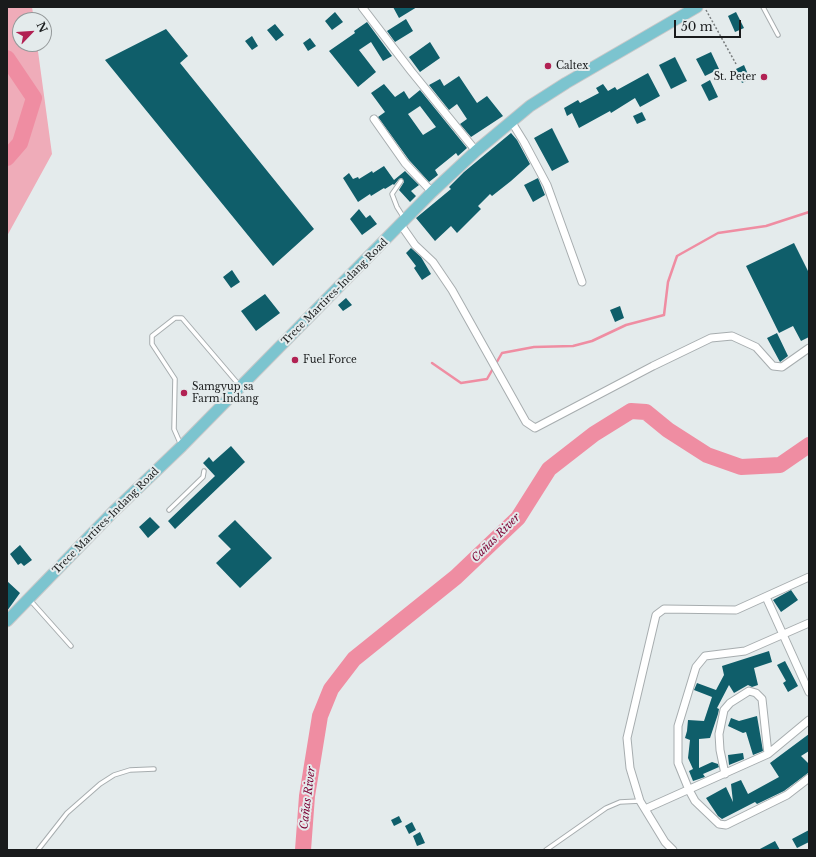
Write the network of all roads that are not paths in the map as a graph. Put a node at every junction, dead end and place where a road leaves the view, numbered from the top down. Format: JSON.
{"nodes":[{"id":1,"x":362,"y":7,"type":"edge"},
{"id":2,"x":697,"y":7,"type":"edge"},
{"id":3,"x":763,"y":7,"type":"edge"},
{"id":4,"x":778,"y":34,"type":"dead end"},
{"id":5,"x":374,"y":119,"type":"dead end"},
{"id":6,"x":511,"y":121,"type":"junction"},
{"id":7,"x":476,"y":151,"type":"junction"},
{"id":8,"x":401,"y":181,"type":"dead end"},
{"id":9,"x":432,"y":192,"type":"junction"},
{"id":10,"x":404,"y":223,"type":"junction"},
{"id":11,"x":582,"y":282,"type":"dead end"},
{"id":12,"x":809,"y":348,"type":"edge"},
{"id":13,"x":241,"y":386,"type":"junction"},
{"id":14,"x":182,"y":446,"type":"junction"},
{"id":15,"x":204,"y":471,"type":"dead end"},
{"id":16,"x":169,"y":510,"type":"dead end"},
{"id":17,"x":809,"y":578,"type":"edge"},
{"id":18,"x":766,"y":597,"type":"junction"},
{"id":19,"x":29,"y":600,"type":"junction"},
{"id":20,"x":7,"y":621,"type":"edge"},
{"id":21,"x":809,"y":623,"type":"edge"},
{"id":22,"x":783,"y":634,"type":"junction"},
{"id":23,"x":71,"y":646,"type":"dead end"},
{"id":24,"x":809,"y":692,"type":"edge"},
{"id":25,"x":809,"y":720,"type":"edge"},
{"id":26,"x":768,"y":754,"type":"junction"},
{"id":27,"x":154,"y":769,"type":"dead end"},
{"id":28,"x":725,"y":774,"type":"junction"},
{"id":29,"x":809,"y":778,"type":"edge"},
{"id":30,"x":689,"y":790,"type":"junction"},
{"id":31,"x":640,"y":801,"type":"junction"},
{"id":32,"x":645,"y":809,"type":"junction"},
{"id":33,"x":38,"y":850,"type":"edge"},
{"id":34,"x":546,"y":850,"type":"edge"},
{"id":35,"x":673,"y":850,"type":"edge"}],
"edges":[{"from":1,"to":7,"type":"street"},
{"from":2,"to":6,"type":"main road","name":"Trece Martires-Indang Road"},
{"from":3,"to":4,"type":"lane"},
{"from":5,"to":9,"type":"street"},
{"from":6,"to":7,"type":"main road","name":"Trece Martires-Indang Road"},
{"from":6,"to":11,"type":"street"},
{"from":7,"to":9,"type":"main road","name":"Trece Martires-Indang Road"},
{"from":8,"to":10,"type":"lane"},
{"from":9,"to":10,"type":"main road","name":"Trece Martires-Indang Road"},
{"from":10,"to":12,"type":"street"},
{"from":10,"to":13,"type":"main road","name":"Trece Martires-Indang Road"},
{"from":13,"to":14,"type":"main road","name":"Trece Martires-Indang Road"},
{"from":13,"to":14,"type":"lane"},
{"from":14,"to":19,"type":"main road","name":"Trece Martires-Indang Road"},
{"from":15,"to":16,"type":"lane"},
{"from":17,"to":18,"type":"street"},
{"from":18,"to":22,"type":"street"},
{"from":18,"to":31,"type":"street"},
{"from":19,"to":20,"type":"main road","name":"Trece Martires-Indang Road"},
{"from":19,"to":23,"type":"lane"},
{"from":21,"to":22,"type":"street"},
{"from":22,"to":24,"type":"street"},
{"from":22,"to":30,"type":"street"},
{"from":25,"to":26,"type":"street"},
{"from":26,"to":28,"type":"street"},
{"from":26,"to":28,"type":"street"},
{"from":27,"to":33,"type":"lane"},
{"from":28,"to":30,"type":"street"},
{"from":29,"to":30,"type":"street"},
{"from":30,"to":32,"type":"street"},
{"from":31,"to":32,"type":"street"},
{"from":31,"to":34,"type":"lane"},
{"from":32,"to":35,"type":"street"}]}
